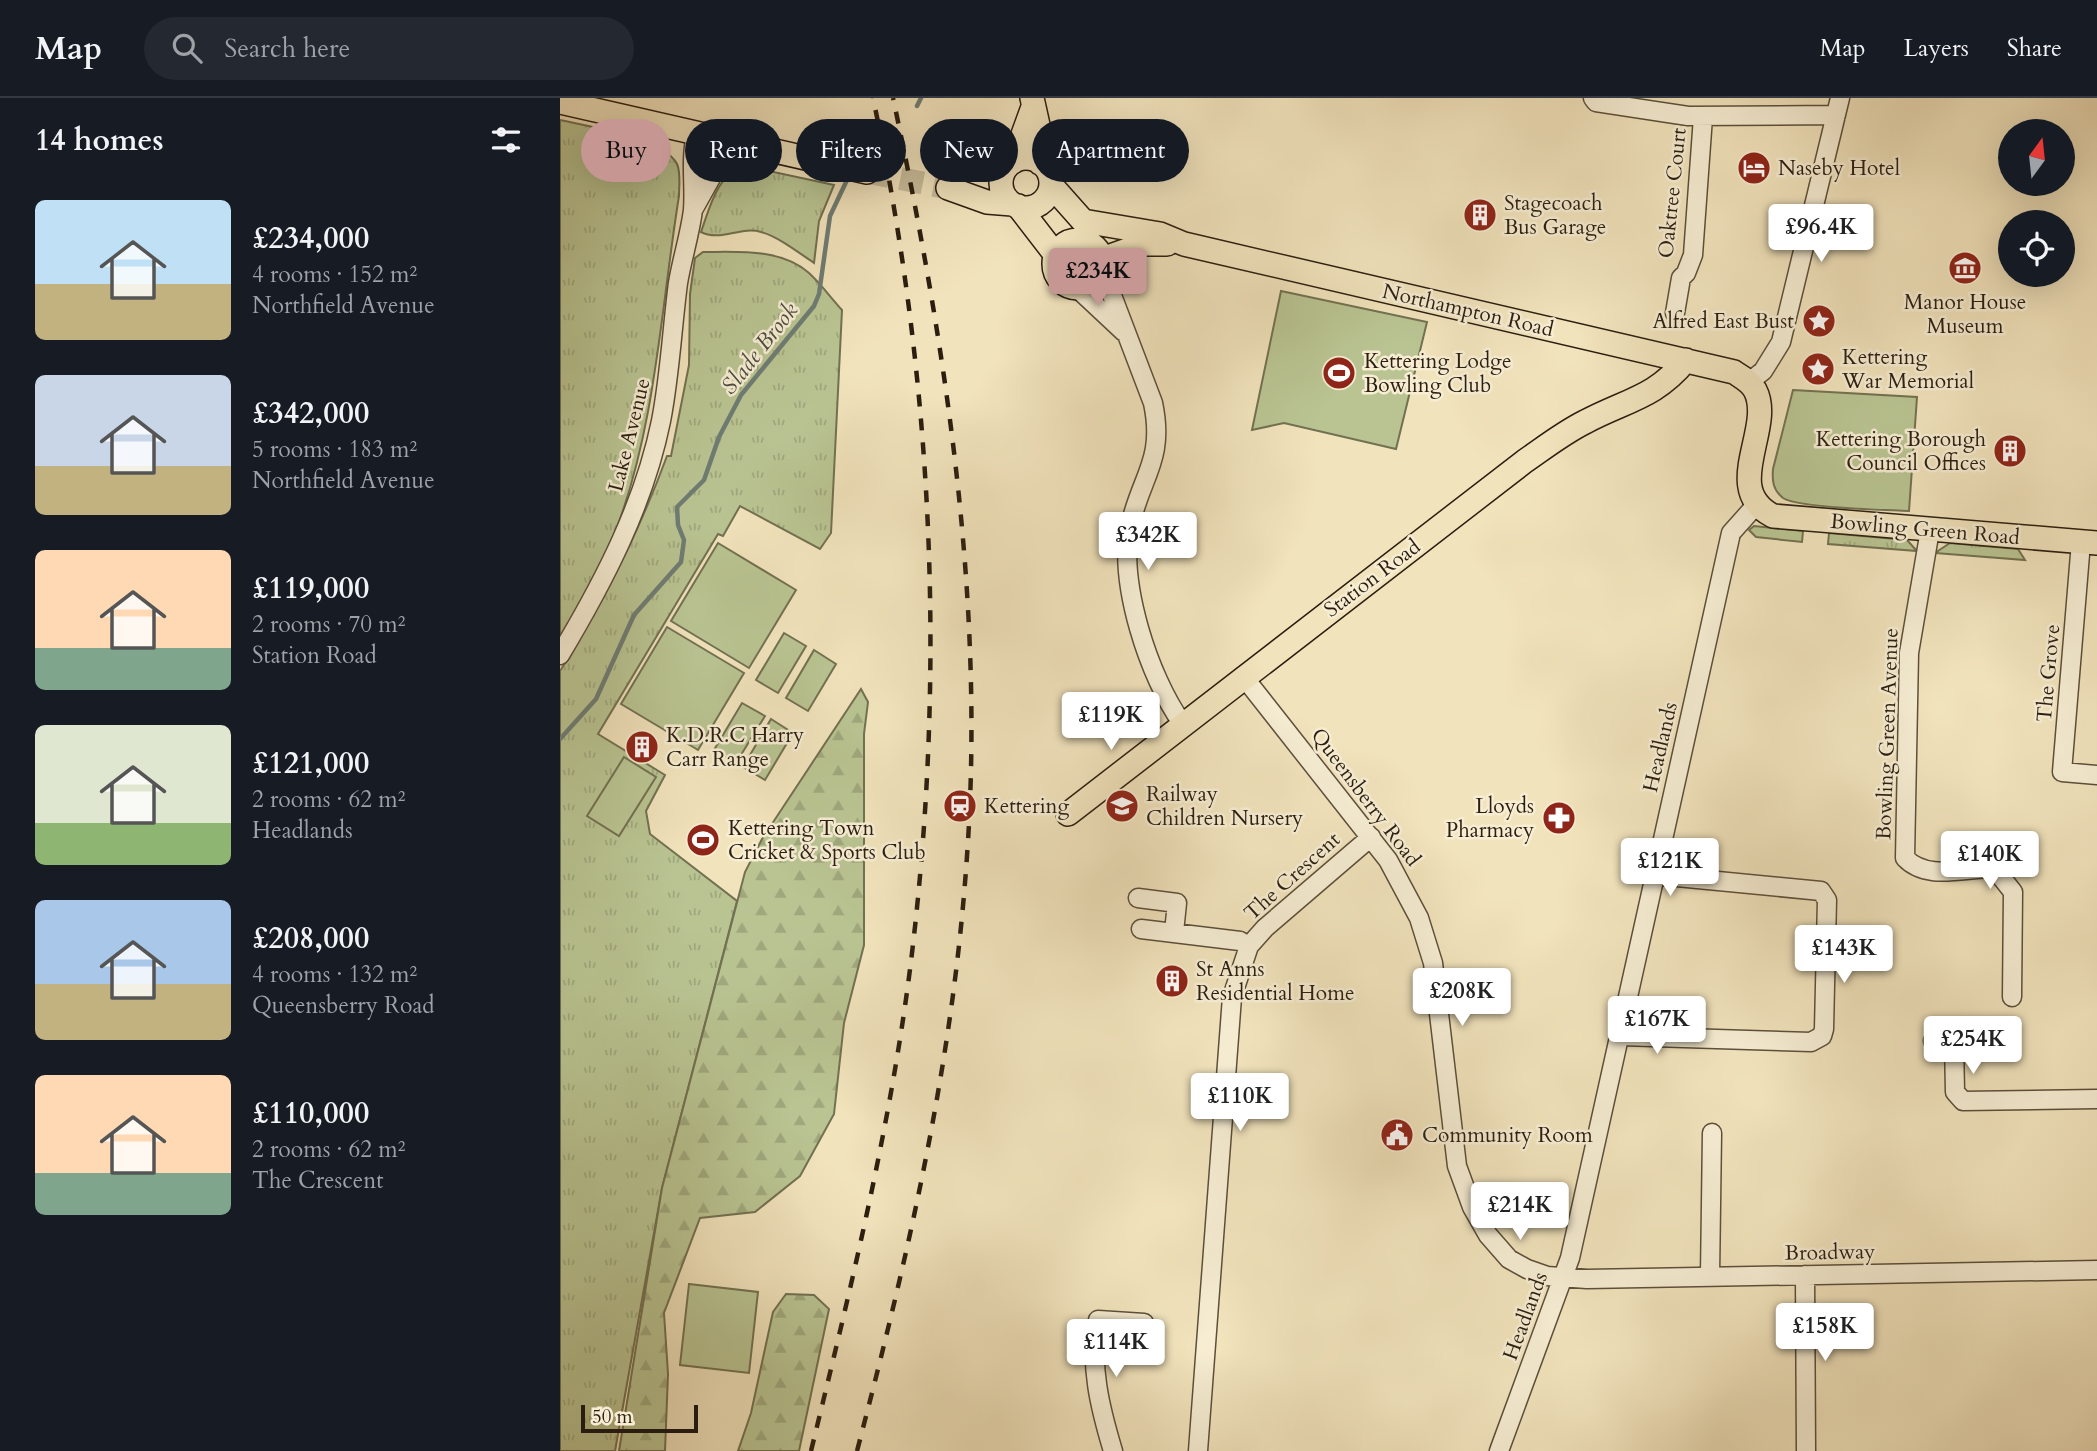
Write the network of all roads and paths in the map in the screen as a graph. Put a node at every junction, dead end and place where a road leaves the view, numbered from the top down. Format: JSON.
{"nodes":[{"id":1,"x":1593,"y":98,"type":"edge"},
{"id":2,"x":567,"y":102,"type":"edge"},
{"id":3,"x":1032,"y":103,"type":"edge"},
{"id":4,"x":1838,"y":107,"type":"edge"},
{"id":5,"x":1703,"y":117,"type":"junction"},
{"id":6,"x":685,"y":133,"type":"edge"},
{"id":7,"x":1018,"y":142,"type":"edge"},
{"id":8,"x":692,"y":182,"type":"edge"},
{"id":9,"x":709,"y":182,"type":"edge"},
{"id":10,"x":982,"y":182,"type":"edge"},
{"id":11,"x":1001,"y":182,"type":"edge"},
{"id":12,"x":1050,"y":182,"type":"edge"},
{"id":13,"x":1051,"y":186,"type":"junction"},
{"id":14,"x":1015,"y":205,"type":"junction"},
{"id":15,"x":693,"y":210,"type":"junction"},
{"id":16,"x":1089,"y":232,"type":"junction"},
{"id":17,"x":1184,"y":244,"type":"junction"},
{"id":18,"x":1055,"y":254,"type":"junction"},
{"id":19,"x":1102,"y":264,"type":"junction"},
{"id":20,"x":1077,"y":288,"type":"junction"},
{"id":21,"x":1675,"y":313,"type":"dead end"},
{"id":22,"x":1127,"y":335,"type":"junction"},
{"id":23,"x":1686,"y":360,"type":"junction"},
{"id":24,"x":1749,"y":382,"type":"junction"},
{"id":25,"x":1756,"y":505,"type":"junction"},
{"id":26,"x":1930,"y":530,"type":"junction"},
{"id":27,"x":2089,"y":542,"type":"edge"},
{"id":28,"x":560,"y":655,"type":"edge"},
{"id":29,"x":1243,"y":676,"type":"junction"},
{"id":30,"x":1182,"y":723,"type":"junction"},
{"id":31,"x":2097,"y":775,"type":"edge"},
{"id":32,"x":1068,"y":814,"type":"dead end"},
{"id":33,"x":1371,"y":837,"type":"junction"},
{"id":34,"x":1656,"y":876,"type":"junction"},
{"id":35,"x":1138,"y":898,"type":"dead end"},
{"id":36,"x":1142,"y":929,"type":"dead end"},
{"id":37,"x":1174,"y":932,"type":"junction"},
{"id":38,"x":1249,"y":946,"type":"junction"},
{"id":39,"x":2012,"y":997,"type":"dead end"},
{"id":40,"x":1621,"y":1036,"type":"junction"},
{"id":41,"x":1933,"y":1041,"type":"dead end"},
{"id":42,"x":1954,"y":1042,"type":"junction"},
{"id":43,"x":1978,"y":1042,"type":"dead end"},
{"id":44,"x":2097,"y":1099,"type":"edge"},
{"id":45,"x":1712,"y":1133,"type":"dead end"},
{"id":46,"x":2097,"y":1270,"type":"edge"},
{"id":47,"x":1805,"y":1275,"type":"junction"},
{"id":48,"x":1710,"y":1276,"type":"junction"},
{"id":49,"x":1564,"y":1278,"type":"junction"},
{"id":50,"x":1144,"y":1323,"type":"dead end"},
{"id":51,"x":1113,"y":1451,"type":"edge"},
{"id":52,"x":1198,"y":1451,"type":"edge"},
{"id":53,"x":1499,"y":1451,"type":"edge"},
{"id":54,"x":1806,"y":1451,"type":"edge"}],
"edges":[{"from":1,"to":5,"type":"street"},
{"from":2,"to":6,"type":"main road"},
{"from":3,"to":7,"type":"main road"},
{"from":4,"to":5,"type":"street"},
{"from":4,"to":24,"type":"street"},
{"from":5,"to":21,"type":"street","name":"Oaktree Court"},
{"from":8,"to":15,"type":"street","name":"Lake Avenue"},
{"from":9,"to":15,"type":"street","name":"Lake Avenue"},
{"from":10,"to":14,"type":"main road"},
{"from":11,"to":14,"type":"main road"},
{"from":12,"to":13,"type":"main road"},
{"from":13,"to":14,"type":"main road"},
{"from":13,"to":16,"type":"main road"},
{"from":14,"to":18,"type":"main road"},
{"from":15,"to":28,"type":"street","name":"Lake Avenue"},
{"from":16,"to":17,"type":"main road","name":"Northampton Road"},
{"from":16,"to":18,"type":"main road"},
{"from":16,"to":19,"type":"main road"},
{"from":17,"to":19,"type":"main road","name":"Northampton Road"},
{"from":17,"to":23,"type":"main road","name":"Northampton Road"},
{"from":18,"to":20,"type":"main road"},
{"from":19,"to":20,"type":"main road"},
{"from":19,"to":22,"type":"street"},
{"from":20,"to":22,"type":"street"},
{"from":22,"to":30,"type":"street"},
{"from":23,"to":24,"type":"main road","name":"Northampton Road"},
{"from":23,"to":29,"type":"main road","name":"Station Road"},
{"from":24,"to":25,"type":"main road"},
{"from":25,"to":26,"type":"main road","name":"Bowling Green Road"},
{"from":25,"to":34,"type":"street","name":"Headlands"},
{"from":26,"to":27,"type":"main road","name":"Bowling Green Road"},
{"from":26,"to":39,"type":"street","name":"Bowling Green Avenue"},
{"from":27,"to":31,"type":"street","name":"The Grove"},
{"from":29,"to":30,"type":"main road","name":"Station Road"},
{"from":29,"to":33,"type":"street","name":"Queensberry Road"},
{"from":30,"to":32,"type":"main road","name":"Station Road"},
{"from":33,"to":38,"type":"street","name":"The Crescent"},
{"from":33,"to":49,"type":"street","name":"Queensberry Road"},
{"from":34,"to":40,"type":"street","name":"Headlands"},
{"from":34,"to":40,"type":"street"},
{"from":35,"to":37,"type":"street"},
{"from":36,"to":37,"type":"street"},
{"from":37,"to":38,"type":"street"},
{"from":38,"to":52,"type":"street","name":"The Crescent"},
{"from":40,"to":49,"type":"street","name":"Headlands"},
{"from":41,"to":42,"type":"street"},
{"from":42,"to":43,"type":"street"},
{"from":42,"to":44,"type":"street"},
{"from":45,"to":48,"type":"street"},
{"from":46,"to":47,"type":"street","name":"Broadway"},
{"from":47,"to":48,"type":"street","name":"Broadway"},
{"from":47,"to":54,"type":"street"},
{"from":48,"to":49,"type":"street","name":"Broadway"},
{"from":49,"to":53,"type":"street","name":"Headlands"},
{"from":50,"to":51,"type":"street"}]}
